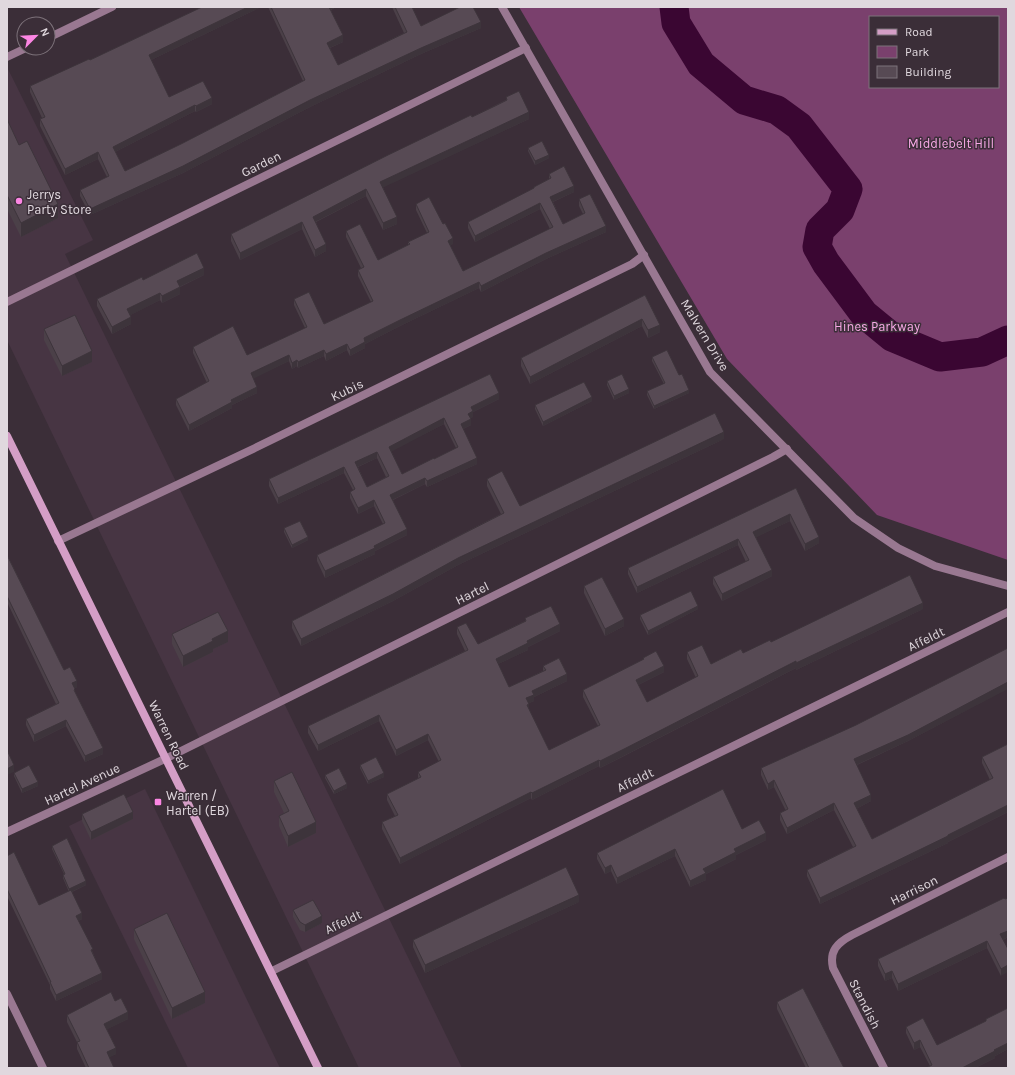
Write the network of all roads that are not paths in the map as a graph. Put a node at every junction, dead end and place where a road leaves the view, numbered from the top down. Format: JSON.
{"nodes":[{"id":1,"x":112,"y":7,"type":"edge"},
{"id":2,"x":502,"y":7,"type":"edge"},
{"id":3,"x":56,"y":34,"type":"edge"},
{"id":4,"x":526,"y":48,"type":"junction"},
{"id":5,"x":644,"y":255,"type":"junction"},
{"id":6,"x":7,"y":302,"type":"edge"},
{"id":7,"x":7,"y":436,"type":"edge"},
{"id":8,"x":787,"y":449,"type":"junction"},
{"id":9,"x":58,"y":541,"type":"junction"},
{"id":10,"x":1008,"y":586,"type":"edge"},
{"id":11,"x":1008,"y":612,"type":"edge"},
{"id":12,"x":167,"y":758,"type":"junction"},
{"id":13,"x":7,"y":832,"type":"edge"},
{"id":14,"x":1008,"y":857,"type":"edge"},
{"id":15,"x":834,"y":949,"type":"joint"},
{"id":16,"x":272,"y":971,"type":"junction"},
{"id":17,"x":7,"y":994,"type":"edge"},
{"id":18,"x":43,"y":1068,"type":"edge"},
{"id":19,"x":318,"y":1068,"type":"edge"},
{"id":20,"x":884,"y":1068,"type":"edge"}],
"edges":[{"from":1,"to":3,"type":"street"},
{"from":2,"to":4,"type":"street","name":"Malvern Drive"},
{"from":4,"to":5,"type":"street","name":"Malvern Drive"},
{"from":4,"to":6,"type":"street","name":"Garden"},
{"from":5,"to":8,"type":"street","name":"Malvern Drive"},
{"from":5,"to":9,"type":"street","name":"Kubis"},
{"from":7,"to":9,"type":"main road","name":"Warren Road"},
{"from":8,"to":10,"type":"street","name":"Malvern Drive"},
{"from":8,"to":12,"type":"street","name":"Hartel"},
{"from":9,"to":12,"type":"main road","name":"Warren Road"},
{"from":11,"to":16,"type":"street","name":"Affeldt"},
{"from":12,"to":13,"type":"street","name":"Hartel Avenue"},
{"from":12,"to":16,"type":"main road","name":"Warren Road"},
{"from":14,"to":15,"type":"street","name":"Harrison"},
{"from":15,"to":20,"type":"street","name":"Standish"},
{"from":16,"to":19,"type":"main road","name":"Warren Road"},
{"from":17,"to":18,"type":"street"}]}
